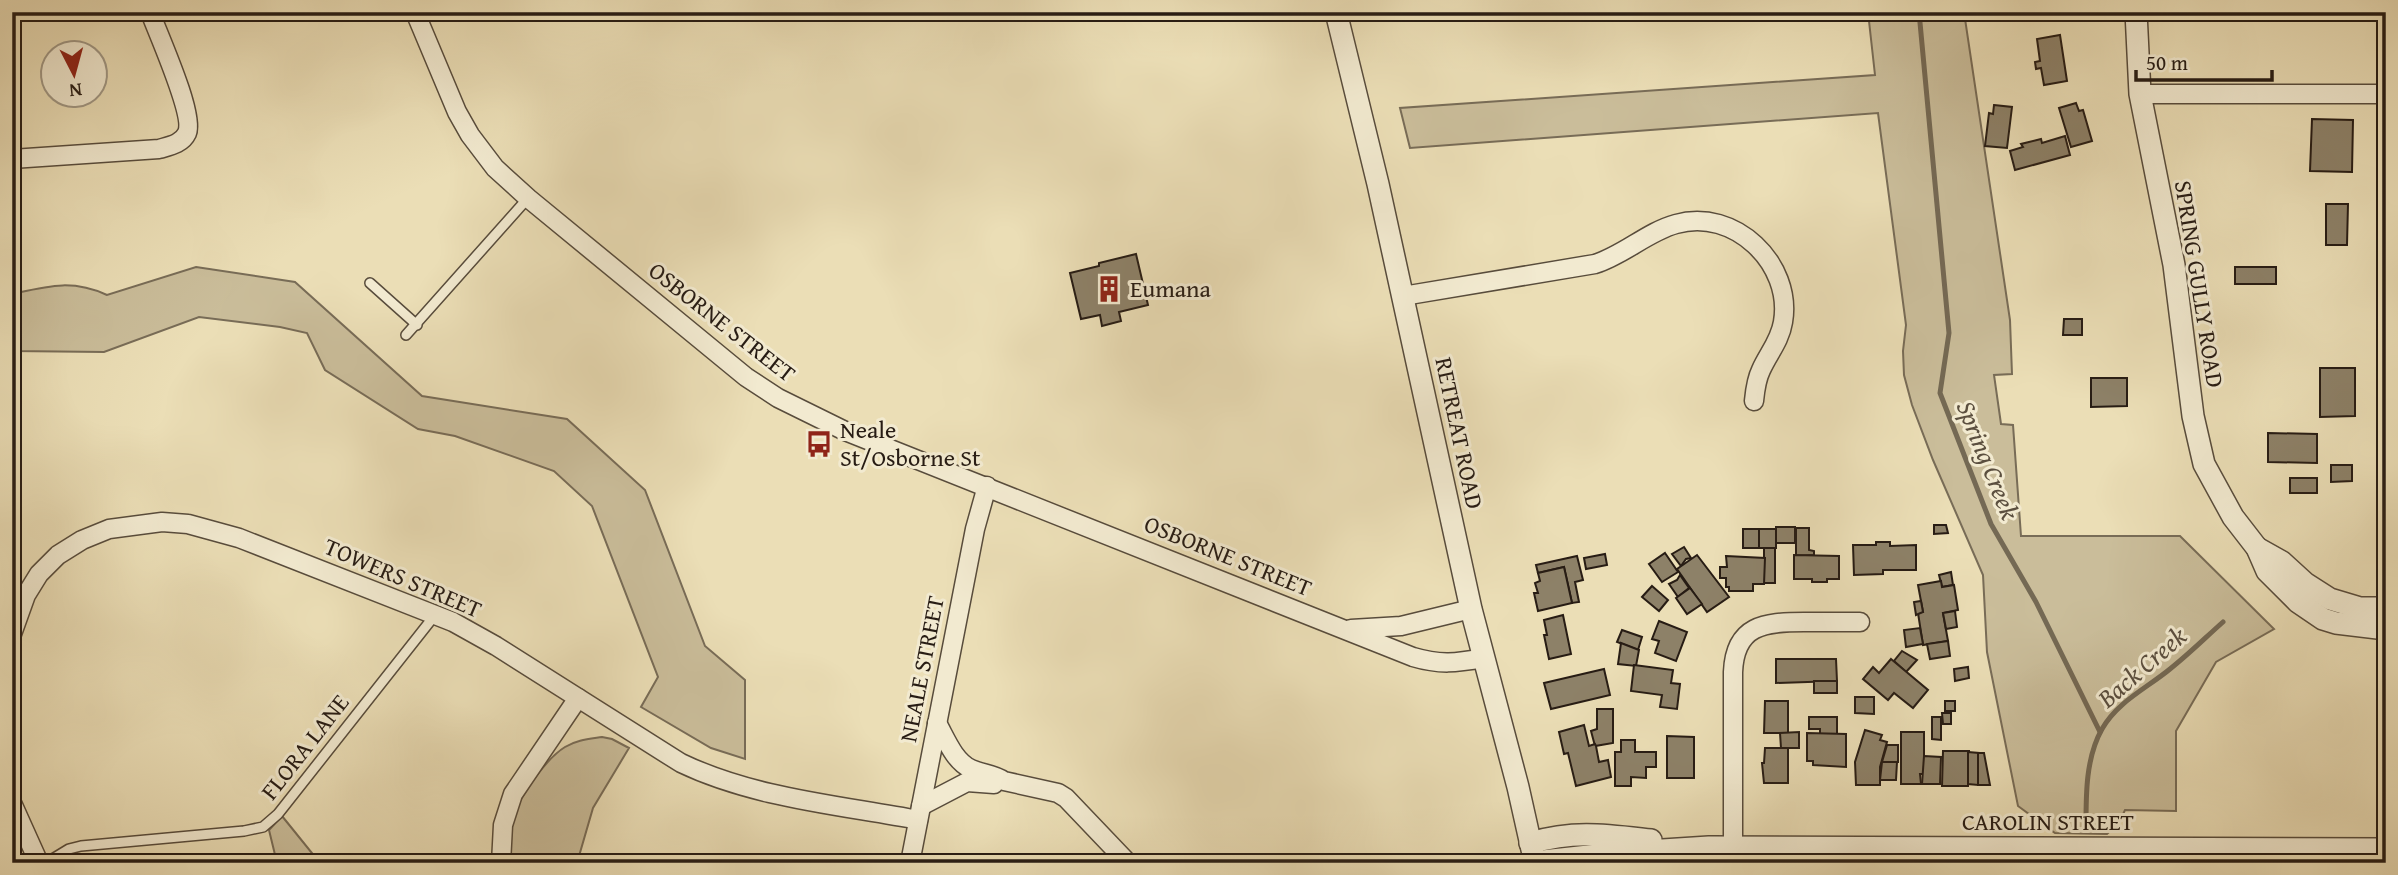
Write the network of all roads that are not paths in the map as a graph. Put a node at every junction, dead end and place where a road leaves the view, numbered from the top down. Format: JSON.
{"nodes":[{"id":1,"x":150,"y":12,"type":"edge"},
{"id":2,"x":415,"y":12,"type":"edge"},
{"id":3,"x":1336,"y":12,"type":"edge"},
{"id":4,"x":2136,"y":12,"type":"edge"},
{"id":5,"x":2140,"y":93,"type":"junction"},
{"id":6,"x":2386,"y":94,"type":"edge"},
{"id":7,"x":12,"y":159,"type":"edge"},
{"id":8,"x":528,"y":198,"type":"junction"},
{"id":9,"x":370,"y":283,"type":"dead end"},
{"id":10,"x":1403,"y":296,"type":"junction"},
{"id":11,"x":417,"y":325,"type":"junction"},
{"id":12,"x":406,"y":335,"type":"dead end"},
{"id":13,"x":1754,"y":401,"type":"dead end"},
{"id":14,"x":987,"y":486,"type":"junction"},
{"id":15,"x":2257,"y":548,"type":"junction"},
{"id":16,"x":2386,"y":608,"type":"edge"},
{"id":17,"x":1471,"y":609,"type":"junction"},
{"id":18,"x":436,"y":614,"type":"junction"},
{"id":19,"x":1860,"y":622,"type":"dead end"},
{"id":20,"x":1344,"y":629,"type":"junction"},
{"id":21,"x":2386,"y":629,"type":"edge"},
{"id":22,"x":12,"y":634,"type":"edge"},
{"id":23,"x":1484,"y":658,"type":"junction"},
{"id":24,"x":578,"y":698,"type":"junction"},
{"id":25,"x":937,"y":723,"type":"junction"},
{"id":26,"x":1004,"y":781,"type":"junction"},
{"id":27,"x":12,"y":803,"type":"edge"},
{"id":28,"x":919,"y":813,"type":"junction"},
{"id":29,"x":1733,"y":847,"type":"junction"},
{"id":30,"x":2386,"y":849,"type":"edge"},
{"id":31,"x":1979,"y":855,"type":"edge"},
{"id":32,"x":1533,"y":856,"type":"edge"},
{"id":33,"x":2134,"y":856,"type":"edge"},
{"id":34,"x":39,"y":863,"type":"edge"},
{"id":35,"x":46,"y":863,"type":"edge"},
{"id":36,"x":501,"y":863,"type":"edge"},
{"id":37,"x":910,"y":863,"type":"edge"},
{"id":38,"x":1128,"y":863,"type":"edge"}],
"edges":[{"from":1,"to":7,"type":"street"},
{"from":2,"to":8,"type":"street","name":"OSBORNE STREET"},
{"from":3,"to":10,"type":"street","name":"RETREAT ROAD"},
{"from":4,"to":5,"type":"street","name":"SPRING GULLY ROAD"},
{"from":5,"to":6,"type":"street"},
{"from":5,"to":15,"type":"street","name":"SPRING GULLY ROAD"},
{"from":8,"to":11,"type":"lane"},
{"from":8,"to":14,"type":"street","name":"OSBORNE STREET"},
{"from":9,"to":11,"type":"lane"},
{"from":10,"to":13,"type":"street"},
{"from":10,"to":17,"type":"street","name":"RETREAT ROAD"},
{"from":11,"to":12,"type":"lane"},
{"from":14,"to":20,"type":"street","name":"OSBORNE STREET"},
{"from":14,"to":25,"type":"street","name":"NEALE STREET"},
{"from":15,"to":16,"type":"street","name":"SPRING GULLY ROAD"},
{"from":15,"to":21,"type":"street","name":"SPRING GULLY ROAD"},
{"from":17,"to":20,"type":"street","name":"OSBORNE STREET"},
{"from":17,"to":23,"type":"street","name":"RETREAT ROAD"},
{"from":18,"to":22,"type":"street","name":"TOWERS STREET"},
{"from":18,"to":24,"type":"street","name":"TOWERS STREET"},
{"from":18,"to":35,"type":"lane","name":"FLORA LANE"},
{"from":19,"to":29,"type":"street"},
{"from":20,"to":23,"type":"street","name":"OSBORNE STREET"},
{"from":23,"to":32,"type":"street","name":"RETREAT ROAD"},
{"from":24,"to":28,"type":"street","name":"TOWERS STREET"},
{"from":24,"to":36,"type":"street"},
{"from":25,"to":26,"type":"street"},
{"from":25,"to":28,"type":"street","name":"NEALE STREET"},
{"from":26,"to":28,"type":"street"},
{"from":26,"to":38,"type":"street"},
{"from":27,"to":34,"type":"street"},
{"from":28,"to":37,"type":"street","name":"NEALE STREET"},
{"from":29,"to":31,"type":"street","name":"CAROLIN STREET"},
{"from":29,"to":32,"type":"street","name":"CAROLIN STREET"},
{"from":30,"to":33,"type":"street","name":"CAROLIN STREET"},
{"from":31,"to":33,"type":"street","name":"CAROLIN STREET"}]}
